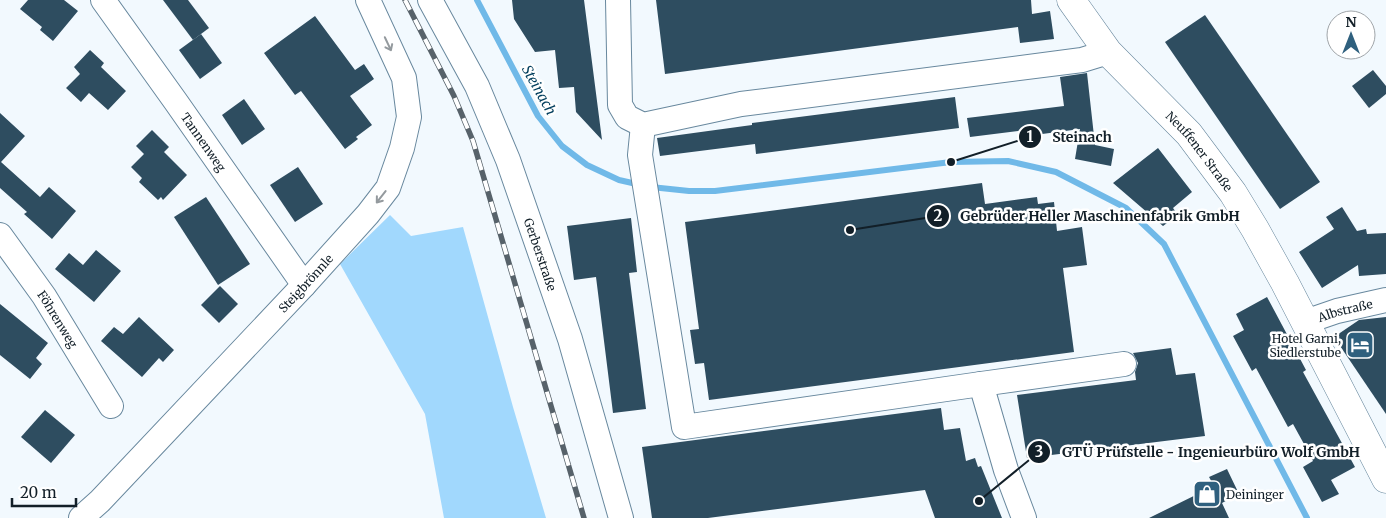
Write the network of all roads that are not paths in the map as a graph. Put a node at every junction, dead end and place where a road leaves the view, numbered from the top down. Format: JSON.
{"nodes":[{"id":1,"x":103,"y":0,"type":"edge"},
{"id":2,"x":368,"y":0,"type":"edge"},
{"id":3,"x":430,"y":0,"type":"edge"},
{"id":4,"x":618,"y":0,"type":"edge"},
{"id":5,"x":1071,"y":0,"type":"edge"},
{"id":6,"x":1108,"y":52,"type":"junction"},
{"id":7,"x":643,"y":125,"type":"junction"},
{"id":8,"x":0,"y":235,"type":"edge"},
{"id":9,"x":304,"y":285,"type":"junction"},
{"id":10,"x":1386,"y":300,"type":"edge"},
{"id":11,"x":1305,"y":322,"type":"junction"},
{"id":12,"x":1124,"y":364,"type":"dead end"},
{"id":13,"x":981,"y":384,"type":"junction"},
{"id":14,"x":111,"y":406,"type":"dead end"},
{"id":15,"x":1386,"y":479,"type":"edge"},
{"id":16,"x":81,"y":518,"type":"edge"},
{"id":17,"x":621,"y":518,"type":"edge"},
{"id":18,"x":1024,"y":518,"type":"edge"}],
"edges":[{"from":1,"to":9,"type":"street","name":"Tannenweg"},
{"from":2,"to":9,"type":"street","name":"Steigbrönnle","one_way":true},
{"from":3,"to":17,"type":"street","name":"Gerberstraße"},
{"from":4,"to":7,"type":"street"},
{"from":5,"to":6,"type":"main road","name":"Neuffener Straße"},
{"from":6,"to":7,"type":"street"},
{"from":6,"to":11,"type":"main road","name":"Neuffener Straße"},
{"from":7,"to":13,"type":"street"},
{"from":8,"to":14,"type":"street","name":"Föhrenweg"},
{"from":9,"to":16,"type":"street","name":"Steigbrönnle"},
{"from":10,"to":11,"type":"street","name":"Albstraße"},
{"from":11,"to":15,"type":"main road","name":"Neuffener Straße"},
{"from":12,"to":13,"type":"street"},
{"from":13,"to":18,"type":"street"}]}
